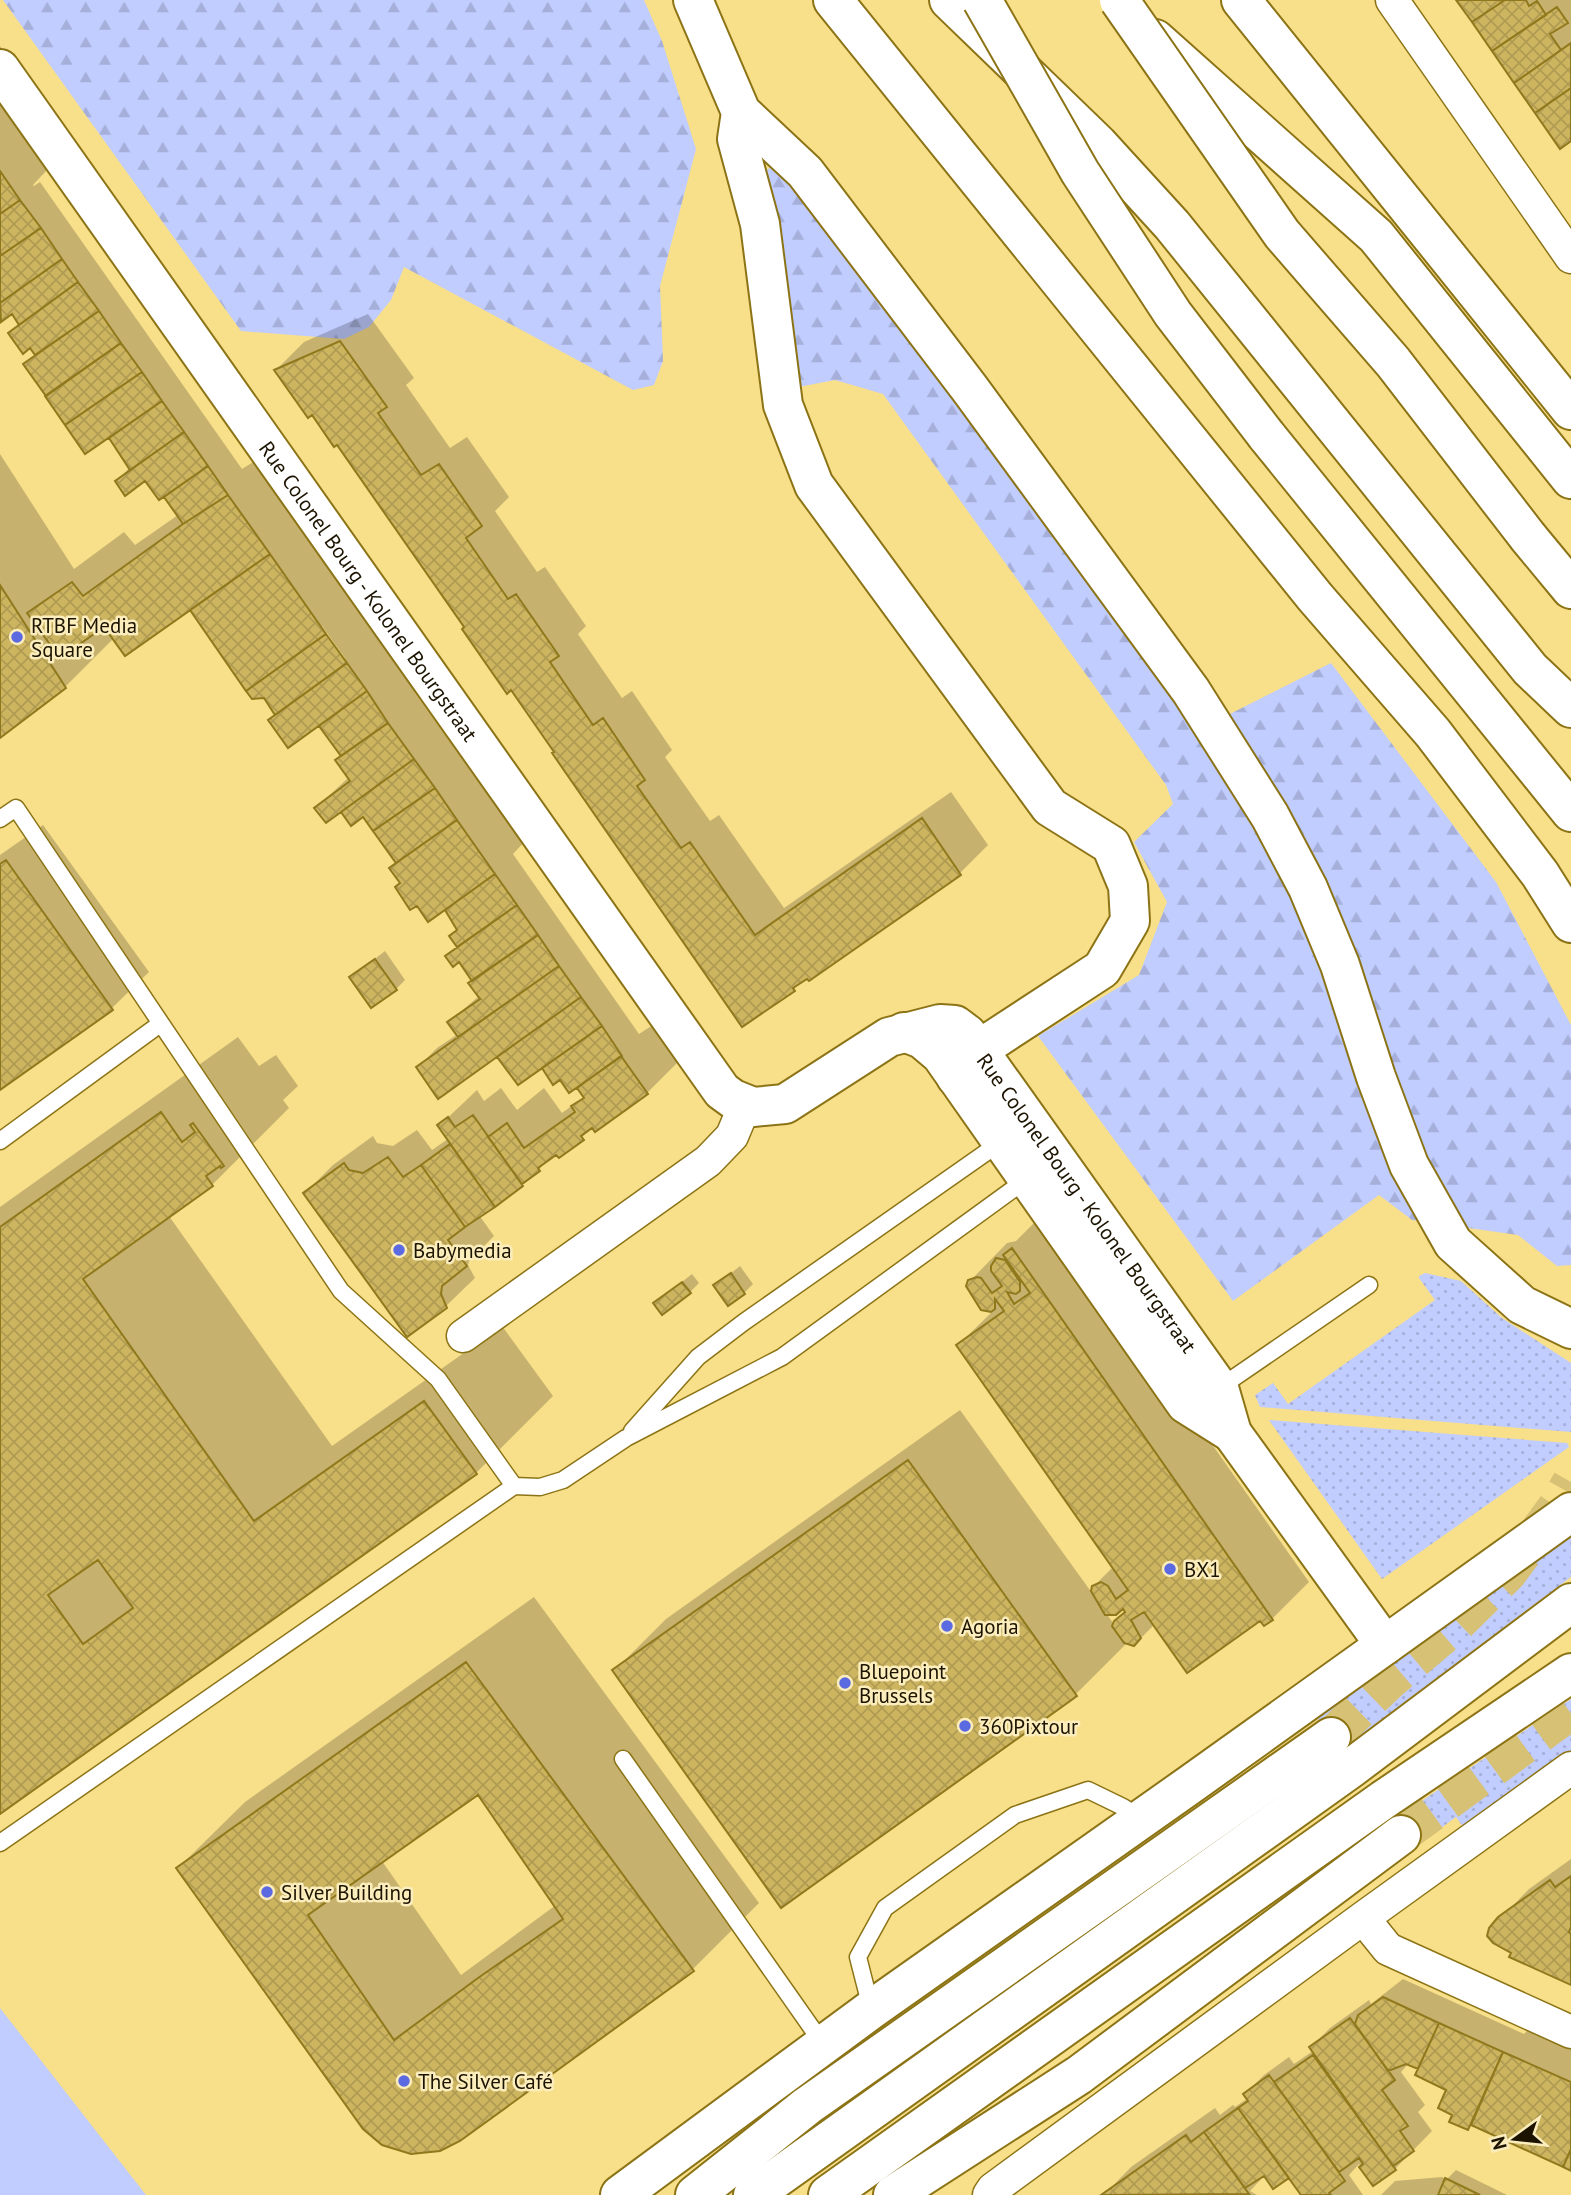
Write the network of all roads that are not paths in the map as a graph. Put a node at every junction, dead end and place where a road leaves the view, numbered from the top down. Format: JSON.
{"nodes":[{"id":1,"x":693,"y":0,"type":"edge"},
{"id":2,"x":833,"y":0,"type":"edge"},
{"id":3,"x":949,"y":0,"type":"edge"},
{"id":4,"x":982,"y":0,"type":"edge"},
{"id":5,"x":1107,"y":0,"type":"edge"},
{"id":6,"x":1119,"y":0,"type":"edge"},
{"id":7,"x":1241,"y":0,"type":"edge"},
{"id":8,"x":1392,"y":0,"type":"edge"},
{"id":9,"x":0,"y":69,"type":"edge"},
{"id":10,"x":741,"y":112,"type":"junction"},
{"id":11,"x":1571,"y":257,"type":"edge"},
{"id":12,"x":1571,"y":410,"type":"edge"},
{"id":13,"x":1571,"y":480,"type":"edge"},
{"id":14,"x":1571,"y":589,"type":"edge"},
{"id":15,"x":1571,"y":708,"type":"edge"},
{"id":16,"x":1571,"y":812,"type":"edge"},
{"id":17,"x":0,"y":819,"type":"edge"},
{"id":18,"x":1571,"y":923,"type":"edge"},
{"id":19,"x":160,"y":1024,"type":"junction"},
{"id":20,"x":967,"y":1063,"type":"junction"},
{"id":21,"x":745,"y":1105,"type":"junction"},
{"id":22,"x":0,"y":1141,"type":"edge"},
{"id":23,"x":1002,"y":1142,"type":"junction"},
{"id":24,"x":1027,"y":1179,"type":"junction"},
{"id":25,"x":1073,"y":1183,"type":"junction"},
{"id":26,"x":1369,"y":1285,"type":"dead end"},
{"id":27,"x":1565,"y":1331,"type":"edge"},
{"id":28,"x":463,"y":1336,"type":"dead end"},
{"id":29,"x":1219,"y":1388,"type":"junction"},
{"id":30,"x":1232,"y":1433,"type":"junction"},
{"id":31,"x":626,"y":1438,"type":"junction"},
{"id":32,"x":514,"y":1486,"type":"junction"},
{"id":33,"x":1571,"y":1511,"type":"edge"},
{"id":34,"x":1571,"y":1603,"type":"edge"},
{"id":35,"x":1385,"y":1645,"type":"junction"},
{"id":36,"x":1571,"y":1674,"type":"edge"},
{"id":37,"x":1332,"y":1737,"type":"tunnel mouth"},
{"id":38,"x":623,"y":1759,"type":"dead end"},
{"id":39,"x":1571,"y":1768,"type":"edge"},
{"id":40,"x":1142,"y":1819,"type":"junction"},
{"id":41,"x":1401,"y":1835,"type":"tunnel mouth"},
{"id":42,"x":0,"y":1843,"type":"edge"},
{"id":43,"x":1363,"y":1918,"type":"junction"},
{"id":44,"x":872,"y":2009,"type":"junction"},
{"id":45,"x":1571,"y":2032,"type":"edge"},
{"id":46,"x":823,"y":2044,"type":"junction"},
{"id":47,"x":991,"y":2192,"type":"edge"},
{"id":48,"x":620,"y":2195,"type":"edge"},
{"id":49,"x":695,"y":2195,"type":"edge"},
{"id":50,"x":753,"y":2195,"type":"edge"},
{"id":51,"x":828,"y":2195,"type":"edge"},
{"id":52,"x":893,"y":2195,"type":"edge"}],
"edges":[{"from":1,"to":10,"type":"main road"},
{"from":2,"to":18,"type":"main road"},
{"from":3,"to":15,"type":"main road"},
{"from":4,"to":16,"type":"main road","bridge":true},
{"from":5,"to":13,"type":"main road"},
{"from":6,"to":14,"type":"main road","bridge":true},
{"from":7,"to":12,"type":"main road"},
{"from":8,"to":11,"type":"street"},
{"from":9,"to":21,"type":"main road","name":"Rue Colonel Bourg - Kolonel Bourgstraat"},
{"from":10,"to":20,"type":"main road"},
{"from":10,"to":27,"type":"main road"},
{"from":17,"to":19,"type":"lane"},
{"from":19,"to":22,"type":"lane"},
{"from":19,"to":32,"type":"lane"},
{"from":20,"to":21,"type":"main road","name":"Rue Colonel Bourg - Kolonel Bourgstraat"},
{"from":20,"to":23,"type":"main road","name":"Rue Colonel Bourg - Kolonel Bourgstraat"},
{"from":20,"to":25,"type":"main road","name":"Rue Colonel Bourg - Kolonel Bourgstraat"},
{"from":21,"to":28,"type":"street"},
{"from":23,"to":24,"type":"main road","name":"Rue Colonel Bourg - Kolonel Bourgstraat"},
{"from":23,"to":25,"type":"lane"},
{"from":23,"to":31,"type":"lane"},
{"from":24,"to":30,"type":"main road","name":"Rue Colonel Bourg - Kolonel Bourgstraat"},
{"from":24,"to":31,"type":"lane"},
{"from":25,"to":29,"type":"main road","name":"Rue Colonel Bourg - Kolonel Bourgstraat"},
{"from":26,"to":29,"type":"lane"},
{"from":29,"to":30,"type":"main road","name":"Rue Colonel Bourg - Kolonel Bourgstraat"},
{"from":30,"to":35,"type":"main road","name":"Rue Colonel Bourg - Kolonel Bourgstraat"},
{"from":31,"to":32,"type":"lane"},
{"from":32,"to":42,"type":"lane"},
{"from":33,"to":35,"type":"main road"},
{"from":34,"to":50,"type":"main road"},
{"from":35,"to":40,"type":"main road"},
{"from":36,"to":51,"type":"main road"},
{"from":37,"to":49,"type":"main road"},
{"from":38,"to":46,"type":"lane"},
{"from":39,"to":43,"type":"street"},
{"from":40,"to":44,"type":"main road"},
{"from":40,"to":44,"type":"lane"},
{"from":41,"to":52,"type":"main road"},
{"from":43,"to":45,"type":"street"},
{"from":43,"to":47,"type":"street"},
{"from":44,"to":46,"type":"main road"},
{"from":46,"to":48,"type":"main road"}]}
